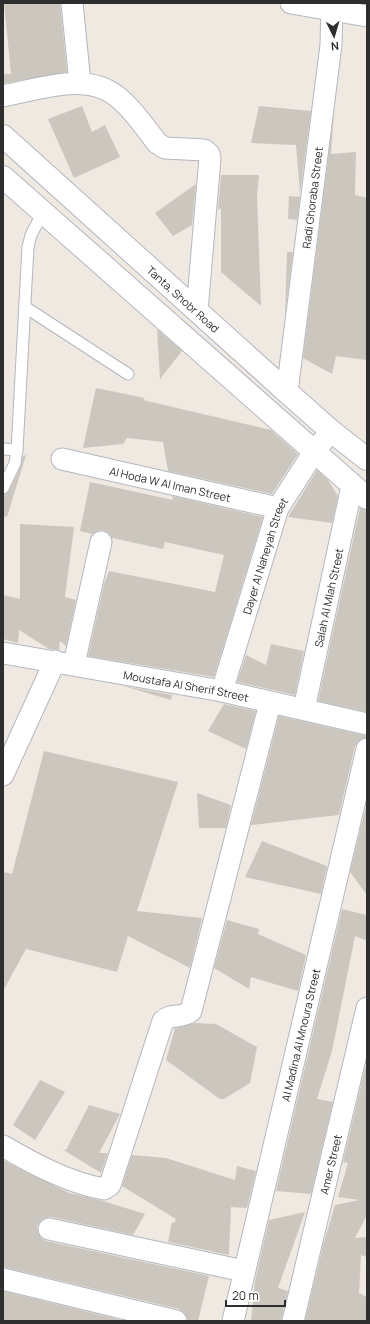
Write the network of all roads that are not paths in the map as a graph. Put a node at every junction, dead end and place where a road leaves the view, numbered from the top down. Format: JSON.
{"nodes":[{"id":1,"x":72,"y":3,"type":"edge"},
{"id":2,"x":291,"y":3,"type":"edge"},
{"id":3,"x":333,"y":7,"type":"edge"},
{"id":4,"x":367,"y":16,"type":"edge"},
{"id":5,"x":80,"y":83,"type":"junction"},
{"id":6,"x":3,"y":96,"type":"edge"},
{"id":7,"x":3,"y":136,"type":"edge"},
{"id":8,"x":3,"y":177,"type":"edge"},
{"id":9,"x":43,"y":212,"type":"junction"},
{"id":10,"x":25,"y":307,"type":"junction"},
{"id":11,"x":198,"y":311,"type":"junction"},
{"id":12,"x":128,"y":374,"type":"dead end"},
{"id":13,"x":287,"y":392,"type":"junction"},
{"id":14,"x":331,"y":431,"type":"junction"},
{"id":15,"x":3,"y":449,"type":"edge"},
{"id":16,"x":17,"y":450,"type":"junction"},
{"id":17,"x":314,"y":452,"type":"junction"},
{"id":18,"x":62,"y":459,"type":"dead end"},
{"id":19,"x":367,"y":459,"type":"edge"},
{"id":20,"x":3,"y":488,"type":"edge"},
{"id":21,"x":360,"y":492,"type":"edge"},
{"id":22,"x":278,"y":508,"type":"junction"},
{"id":23,"x":101,"y":542,"type":"dead end"},
{"id":24,"x":3,"y":653,"type":"edge"},
{"id":25,"x":64,"y":663,"type":"junction"},
{"id":26,"x":222,"y":691,"type":"junction"},
{"id":27,"x":270,"y":703,"type":"junction"},
{"id":28,"x":304,"y":709,"type":"junction"},
{"id":29,"x":367,"y":724,"type":"edge"},
{"id":30,"x":367,"y":749,"type":"edge"},
{"id":31,"x":3,"y":774,"type":"edge"},
{"id":32,"x":367,"y":1008,"type":"edge"},
{"id":33,"x":3,"y":1146,"type":"edge"},
{"id":34,"x":49,"y":1229,"type":"dead end"},
{"id":35,"x":244,"y":1271,"type":"junction"},
{"id":36,"x":3,"y":1279,"type":"edge"},
{"id":37,"x":176,"y":1321,"type":"edge"},
{"id":38,"x":233,"y":1321,"type":"edge"},
{"id":39,"x":293,"y":1321,"type":"edge"}],
"edges":[{"from":1,"to":5,"type":"street"},
{"from":2,"to":3,"type":"street"},
{"from":3,"to":4,"type":"street"},
{"from":3,"to":13,"type":"street","name":"Radi Ghoraba Street"},
{"from":5,"to":6,"type":"street"},
{"from":5,"to":11,"type":"street"},
{"from":7,"to":11,"type":"street","name":"Tanta, Shobr Road"},
{"from":8,"to":9,"type":"street"},
{"from":9,"to":10,"type":"lane"},
{"from":9,"to":17,"type":"street"},
{"from":10,"to":12,"type":"lane"},
{"from":10,"to":16,"type":"lane"},
{"from":11,"to":13,"type":"street","name":"Tanta, Shobr Road"},
{"from":13,"to":14,"type":"street","name":"Tanta, Shobr Road"},
{"from":14,"to":17,"type":"street","name":"Dayer Al Naheyah Street"},
{"from":14,"to":19,"type":"street","name":"Tanta, Shobr Road"},
{"from":15,"to":16,"type":"lane"},
{"from":16,"to":20,"type":"lane"},
{"from":17,"to":21,"type":"street"},
{"from":17,"to":22,"type":"street","name":"Dayer Al Naheyah Street"},
{"from":18,"to":22,"type":"street","name":"Al Hoda W Al Iman Street"},
{"from":21,"to":28,"type":"street","name":"Salah Al Mlah Street"},
{"from":22,"to":26,"type":"street","name":"Dayer Al Naheyah Street"},
{"from":23,"to":25,"type":"street"},
{"from":24,"to":25,"type":"street","name":"Moustafa Al Sherif Street"},
{"from":25,"to":26,"type":"street","name":"Moustafa Al Sherif Street"},
{"from":25,"to":31,"type":"street"},
{"from":26,"to":27,"type":"street","name":"Moustafa Al Sherif Street"},
{"from":27,"to":28,"type":"street","name":"Moustafa Al Sherif Street"},
{"from":27,"to":33,"type":"street"},
{"from":28,"to":29,"type":"street","name":"Moustafa Al Sherif Street"},
{"from":30,"to":35,"type":"street","name":"Al Madina Al Mnoura Street"},
{"from":32,"to":39,"type":"street","name":"Amer Street"},
{"from":34,"to":35,"type":"street"},
{"from":35,"to":38,"type":"street","name":"Al Madina Al Mnoura Street"},
{"from":36,"to":37,"type":"street"}]}
